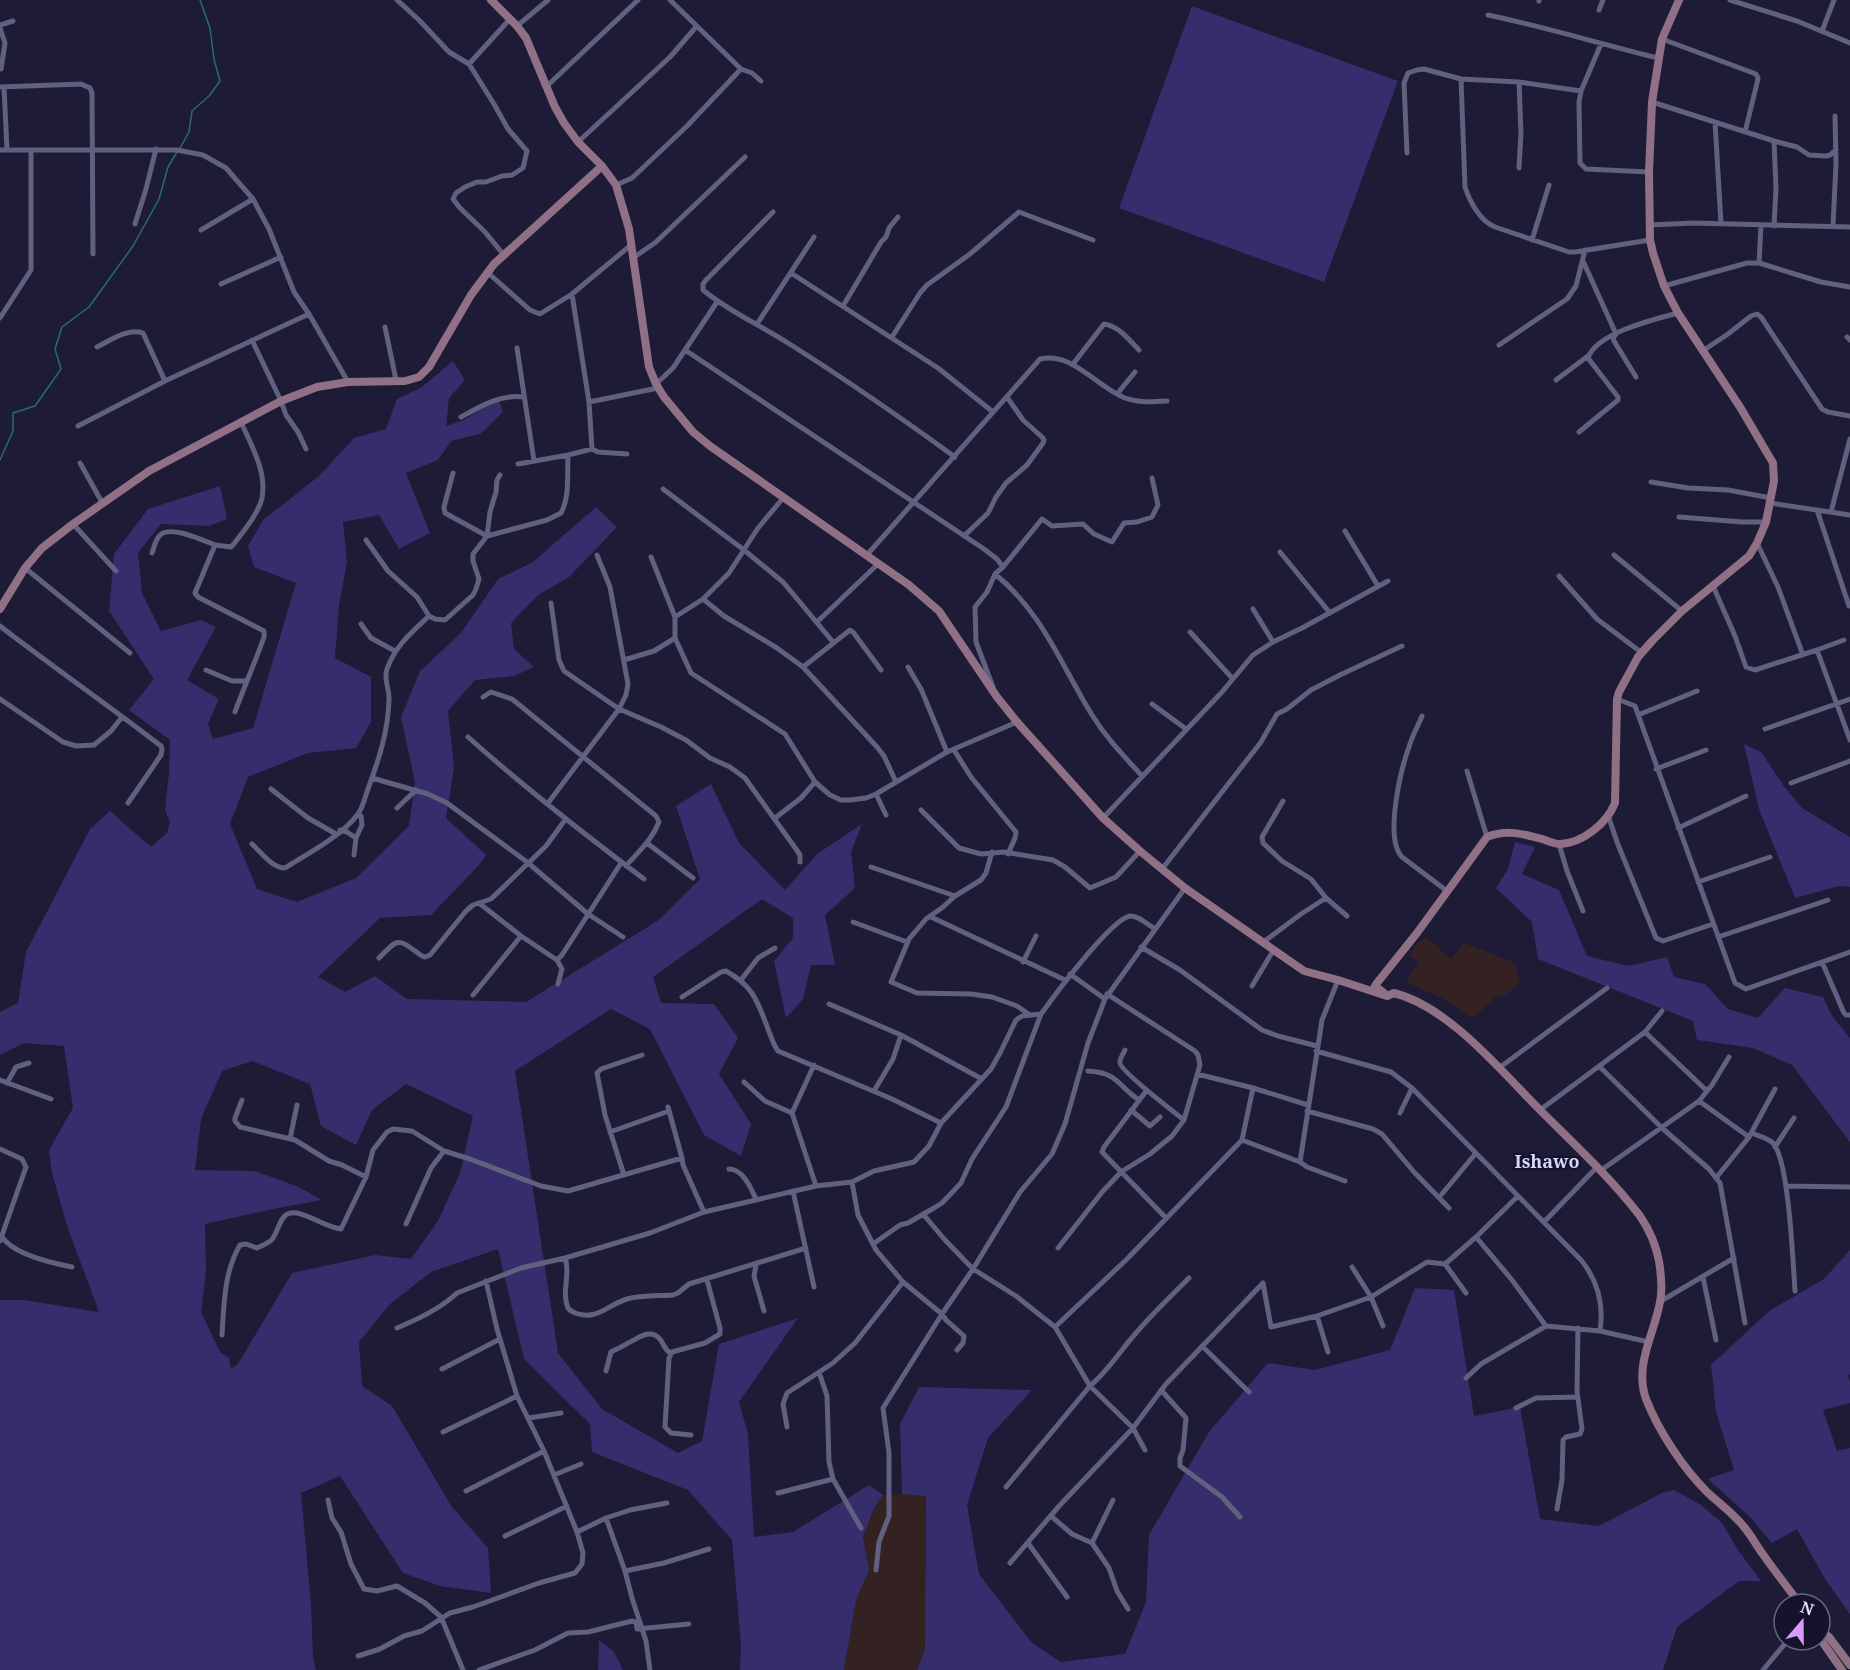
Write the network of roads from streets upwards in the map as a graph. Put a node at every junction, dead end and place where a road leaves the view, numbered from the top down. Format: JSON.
{"nodes":[{"id":1,"x":397,"y":0,"type":"edge"},
{"id":2,"x":491,"y":0,"type":"edge"},
{"id":3,"x":548,"y":0,"type":"edge"},
{"id":4,"x":638,"y":0,"type":"edge"},
{"id":5,"x":670,"y":0,"type":"edge"},
{"id":6,"x":1603,"y":0,"type":"edge"},
{"id":7,"x":1679,"y":0,"type":"edge"},
{"id":8,"x":1730,"y":0,"type":"edge"},
{"id":9,"x":1834,"y":0,"type":"edge"},
{"id":10,"x":1599,"y":10,"type":"dead end"},
{"id":11,"x":1488,"y":15,"type":"dead end"},
{"id":12,"x":510,"y":19,"type":"junction"},
{"id":13,"x":13,"y":21,"type":"dead end"},
{"id":14,"x":517,"y":26,"type":"junction"},
{"id":15,"x":0,"y":27,"type":"edge"},
{"id":16,"x":696,"y":27,"type":"junction"},
{"id":17,"x":1822,"y":31,"type":"junction"},
{"id":18,"x":1662,"y":39,"type":"junction"},
{"id":19,"x":1850,"y":43,"type":"edge"},
{"id":20,"x":1601,"y":44,"type":"junction"},
{"id":21,"x":1658,"y":58,"type":"junction"},
{"id":22,"x":469,"y":64,"type":"junction"},
{"id":23,"x":1,"y":69,"type":"edge"},
{"id":24,"x":741,"y":69,"type":"junction"},
{"id":25,"x":1461,"y":79,"type":"junction"},
{"id":26,"x":761,"y":81,"type":"dead end"},
{"id":27,"x":1519,"y":82,"type":"junction"},
{"id":28,"x":547,"y":86,"type":"junction"},
{"id":29,"x":2,"y":87,"type":"edge"},
{"id":30,"x":1581,"y":92,"type":"junction"},
{"id":31,"x":1652,"y":102,"type":"junction"},
{"id":32,"x":2,"y":106,"type":"edge"},
{"id":33,"x":1835,"y":116,"type":"dead end"},
{"id":34,"x":1715,"y":122,"type":"junction"},
{"id":35,"x":1745,"y":132,"type":"junction"},
{"id":36,"x":1774,"y":141,"type":"junction"},
{"id":37,"x":578,"y":142,"type":"junction"},
{"id":38,"x":92,"y":149,"type":"junction"},
{"id":39,"x":156,"y":149,"type":"junction"},
{"id":40,"x":0,"y":150,"type":"edge"},
{"id":41,"x":7,"y":150,"type":"junction"},
{"id":42,"x":31,"y":150,"type":"junction"},
{"id":43,"x":1836,"y":150,"type":"junction"},
{"id":44,"x":1407,"y":153,"type":"dead end"},
{"id":45,"x":745,"y":157,"type":"dead end"},
{"id":46,"x":602,"y":166,"type":"junction"},
{"id":47,"x":1519,"y":168,"type":"dead end"},
{"id":48,"x":1649,"y":172,"type":"junction"},
{"id":49,"x":1549,"y":185,"type":"dead end"},
{"id":50,"x":616,"y":186,"type":"junction"},
{"id":51,"x":253,"y":199,"type":"junction"},
{"id":52,"x":773,"y":212,"type":"dead end"},
{"id":53,"x":898,"y":217,"type":"dead end"},
{"id":54,"x":135,"y":224,"type":"dead end"},
{"id":55,"x":1721,"y":224,"type":"junction"},
{"id":56,"x":1649,"y":225,"type":"junction"},
{"id":57,"x":1761,"y":226,"type":"junction"},
{"id":58,"x":1774,"y":226,"type":"junction"},
{"id":59,"x":1833,"y":226,"type":"junction"},
{"id":60,"x":1850,"y":227,"type":"edge"},
{"id":61,"x":201,"y":230,"type":"dead end"},
{"id":62,"x":814,"y":237,"type":"dead end"},
{"id":63,"x":1093,"y":240,"type":"dead end"},
{"id":64,"x":1532,"y":240,"type":"junction"},
{"id":65,"x":1650,"y":240,"type":"junction"},
{"id":66,"x":631,"y":245,"type":"junction"},
{"id":67,"x":1585,"y":249,"type":"junction"},
{"id":68,"x":93,"y":254,"type":"dead end"},
{"id":69,"x":504,"y":255,"type":"junction"},
{"id":70,"x":281,"y":257,"type":"junction"},
{"id":71,"x":633,"y":258,"type":"junction"},
{"id":72,"x":1583,"y":261,"type":"junction"},
{"id":73,"x":1759,"y":263,"type":"junction"},
{"id":74,"x":487,"y":272,"type":"junction"},
{"id":75,"x":791,"y":273,"type":"junction"},
{"id":76,"x":221,"y":284,"type":"dead end"},
{"id":77,"x":1664,"y":286,"type":"junction"},
{"id":78,"x":1850,"y":287,"type":"edge"},
{"id":79,"x":572,"y":294,"type":"junction"},
{"id":80,"x":717,"y":302,"type":"junction"},
{"id":81,"x":843,"y":306,"type":"junction"},
{"id":82,"x":1678,"y":313,"type":"junction"},
{"id":83,"x":309,"y":314,"type":"junction"},
{"id":84,"x":0,"y":318,"type":"edge"},
{"id":85,"x":757,"y":324,"type":"junction"},
{"id":86,"x":385,"y":327,"type":"dead end"},
{"id":87,"x":1616,"y":334,"type":"junction"},
{"id":88,"x":892,"y":337,"type":"junction"},
{"id":89,"x":252,"y":340,"type":"junction"},
{"id":90,"x":1499,"y":345,"type":"dead end"},
{"id":91,"x":97,"y":347,"type":"dead end"},
{"id":92,"x":517,"y":348,"type":"dead end"},
{"id":93,"x":685,"y":350,"type":"junction"},
{"id":94,"x":1139,"y":350,"type":"dead end"},
{"id":95,"x":1704,"y":350,"type":"junction"},
{"id":96,"x":1588,"y":356,"type":"junction"},
{"id":97,"x":1073,"y":364,"type":"junction"},
{"id":98,"x":1135,"y":372,"type":"dead end"},
{"id":99,"x":1636,"y":377,"type":"dead end"},
{"id":100,"x":1556,"y":380,"type":"dead end"},
{"id":101,"x":165,"y":381,"type":"junction"},
{"id":102,"x":396,"y":381,"type":"junction"},
{"id":103,"x":348,"y":382,"type":"junction"},
{"id":104,"x":657,"y":386,"type":"junction"},
{"id":105,"x":1117,"y":394,"type":"junction"},
{"id":106,"x":524,"y":397,"type":"junction"},
{"id":107,"x":1007,"y":397,"type":"junction"},
{"id":108,"x":281,"y":401,"type":"junction"},
{"id":109,"x":1167,"y":401,"type":"dead end"},
{"id":110,"x":589,"y":402,"type":"junction"},
{"id":111,"x":993,"y":412,"type":"junction"},
{"id":112,"x":1850,"y":416,"type":"edge"},
{"id":113,"x":461,"y":417,"type":"dead end"},
{"id":114,"x":241,"y":422,"type":"junction"},
{"id":115,"x":78,"y":426,"type":"dead end"},
{"id":116,"x":1579,"y":432,"type":"dead end"},
{"id":117,"x":1850,"y":439,"type":"edge"},
{"id":118,"x":306,"y":449,"type":"dead end"},
{"id":119,"x":592,"y":449,"type":"junction"},
{"id":120,"x":627,"y":454,"type":"dead end"},
{"id":121,"x":568,"y":455,"type":"junction"},
{"id":122,"x":955,"y":457,"type":"junction"},
{"id":123,"x":534,"y":461,"type":"junction"},
{"id":124,"x":80,"y":463,"type":"dead end"},
{"id":125,"x":518,"y":464,"type":"dead end"},
{"id":126,"x":453,"y":473,"type":"dead end"},
{"id":127,"x":500,"y":475,"type":"dead end"},
{"id":128,"x":1152,"y":478,"type":"dead end"},
{"id":129,"x":1651,"y":482,"type":"dead end"},
{"id":130,"x":663,"y":489,"type":"dead end"},
{"id":131,"x":784,"y":497,"type":"junction"},
{"id":132,"x":1770,"y":501,"type":"junction"},
{"id":133,"x":914,"y":503,"type":"junction"},
{"id":134,"x":103,"y":504,"type":"junction"},
{"id":135,"x":1817,"y":510,"type":"junction"},
{"id":136,"x":1831,"y":512,"type":"junction"},
{"id":137,"x":1850,"y":515,"type":"edge"},
{"id":138,"x":1679,"y":517,"type":"dead end"},
{"id":139,"x":1766,"y":522,"type":"junction"},
{"id":140,"x":73,"y":524,"type":"junction"},
{"id":141,"x":1345,"y":531,"type":"dead end"},
{"id":142,"x":487,"y":536,"type":"junction"},
{"id":143,"x":964,"y":537,"type":"junction"},
{"id":144,"x":366,"y":540,"type":"dead end"},
{"id":145,"x":1757,"y":543,"type":"junction"},
{"id":146,"x":215,"y":545,"type":"junction"},
{"id":147,"x":744,"y":550,"type":"junction"},
{"id":148,"x":1280,"y":552,"type":"dead end"},
{"id":149,"x":152,"y":553,"type":"dead end"},
{"id":150,"x":597,"y":555,"type":"dead end"},
{"id":151,"x":1614,"y":555,"type":"dead end"},
{"id":152,"x":866,"y":556,"type":"junction"},
{"id":153,"x":651,"y":557,"type":"dead end"},
{"id":154,"x":878,"y":564,"type":"junction"},
{"id":155,"x":1003,"y":567,"type":"junction"},
{"id":156,"x":25,"y":568,"type":"junction"},
{"id":157,"x":116,"y":571,"type":"dead end"},
{"id":158,"x":995,"y":574,"type":"junction"},
{"id":159,"x":1559,"y":576,"type":"dead end"},
{"id":160,"x":1388,"y":581,"type":"dead end"},
{"id":161,"x":1378,"y":586,"type":"junction"},
{"id":162,"x":1713,"y":586,"type":"junction"},
{"id":163,"x":703,"y":599,"type":"junction"},
{"id":164,"x":551,"y":603,"type":"dead end"},
{"id":165,"x":1849,"y":606,"type":"edge"},
{"id":166,"x":0,"y":609,"type":"edge"},
{"id":167,"x":1252,"y":609,"type":"dead end"},
{"id":168,"x":1682,"y":611,"type":"junction"},
{"id":169,"x":1330,"y":613,"type":"junction"},
{"id":170,"x":429,"y":616,"type":"junction"},
{"id":171,"x":675,"y":617,"type":"junction"},
{"id":172,"x":817,"y":622,"type":"junction"},
{"id":173,"x":361,"y":624,"type":"dead end"},
{"id":174,"x":0,"y":626,"type":"edge"},
{"id":175,"x":1190,"y":632,"type":"dead end"},
{"id":176,"x":675,"y":638,"type":"junction"},
{"id":177,"x":1844,"y":640,"type":"dead end"},
{"id":178,"x":833,"y":642,"type":"junction"},
{"id":179,"x":1273,"y":642,"type":"junction"},
{"id":180,"x":1402,"y":646,"type":"dead end"},
{"id":181,"x":1817,"y":650,"type":"junction"},
{"id":182,"x":395,"y":651,"type":"junction"},
{"id":183,"x":130,"y":653,"type":"dead end"},
{"id":184,"x":1642,"y":653,"type":"junction"},
{"id":185,"x":1803,"y":655,"type":"junction"},
{"id":186,"x":624,"y":660,"type":"junction"},
{"id":187,"x":803,"y":667,"type":"junction"},
{"id":188,"x":908,"y":667,"type":"dead end"},
{"id":189,"x":206,"y":670,"type":"dead end"},
{"id":190,"x":881,"y":670,"type":"dead end"},
{"id":191,"x":1233,"y":679,"type":"junction"},
{"id":192,"x":247,"y":681,"type":"junction"},
{"id":193,"x":236,"y":682,"type":"junction"},
{"id":194,"x":243,"y":688,"type":"junction"},
{"id":195,"x":1697,"y":691,"type":"dead end"},
{"id":196,"x":483,"y":697,"type":"dead end"},
{"id":197,"x":997,"y":697,"type":"junction"},
{"id":198,"x":0,"y":699,"type":"edge"},
{"id":199,"x":1617,"y":699,"type":"junction"},
{"id":200,"x":1850,"y":699,"type":"edge"},
{"id":201,"x":1152,"y":704,"type":"dead end"},
{"id":202,"x":1837,"y":704,"type":"junction"},
{"id":203,"x":620,"y":708,"type":"junction"},
{"id":204,"x":235,"y":712,"type":"dead end"},
{"id":205,"x":1638,"y":715,"type":"junction"},
{"id":206,"x":1422,"y":716,"type":"dead end"},
{"id":207,"x":122,"y":717,"type":"junction"},
{"id":208,"x":1017,"y":722,"type":"junction"},
{"id":209,"x":1186,"y":729,"type":"junction"},
{"id":210,"x":1765,"y":729,"type":"dead end"},
{"id":211,"x":468,"y":737,"type":"dead end"},
{"id":212,"x":1850,"y":740,"type":"edge"},
{"id":213,"x":954,"y":750,"type":"junction"},
{"id":214,"x":1706,"y":750,"type":"dead end"},
{"id":215,"x":947,"y":752,"type":"junction"},
{"id":216,"x":583,"y":757,"type":"junction"},
{"id":217,"x":1850,"y":761,"type":"edge"},
{"id":218,"x":1656,"y":769,"type":"junction"},
{"id":219,"x":1467,"y":771,"type":"dead end"},
{"id":220,"x":1142,"y":776,"type":"junction"},
{"id":221,"x":372,"y":778,"type":"junction"},
{"id":222,"x":815,"y":782,"type":"junction"},
{"id":223,"x":896,"y":782,"type":"junction"},
{"id":224,"x":1791,"y":783,"type":"dead end"},
{"id":225,"x":271,"y":789,"type":"dead end"},
{"id":226,"x":416,"y":790,"type":"junction"},
{"id":227,"x":876,"y":794,"type":"junction"},
{"id":228,"x":1746,"y":796,"type":"dead end"},
{"id":229,"x":1283,"y":801,"type":"dead end"},
{"id":230,"x":128,"y":803,"type":"dead end"},
{"id":231,"x":548,"y":803,"type":"junction"},
{"id":232,"x":397,"y":808,"type":"dead end"},
{"id":233,"x":921,"y":810,"type":"dead end"},
{"id":234,"x":358,"y":813,"type":"junction"},
{"id":235,"x":885,"y":815,"type":"dead end"},
{"id":236,"x":1608,"y":815,"type":"junction"},
{"id":237,"x":775,"y":818,"type":"junction"},
{"id":238,"x":1103,"y":818,"type":"junction"},
{"id":239,"x":565,"y":820,"type":"junction"},
{"id":240,"x":1678,"y":828,"type":"junction"},
{"id":241,"x":342,"y":830,"type":"junction"},
{"id":242,"x":1487,"y":837,"type":"junction"},
{"id":243,"x":356,"y":838,"type":"junction"},
{"id":244,"x":647,"y":843,"type":"junction"},
{"id":245,"x":252,"y":844,"type":"dead end"},
{"id":246,"x":1559,"y":844,"type":"junction"},
{"id":247,"x":1140,"y":851,"type":"junction"},
{"id":248,"x":992,"y":852,"type":"junction"},
{"id":249,"x":1008,"y":854,"type":"junction"},
{"id":250,"x":354,"y":855,"type":"dead end"},
{"id":251,"x":1770,"y":857,"type":"dead end"},
{"id":252,"x":527,"y":862,"type":"junction"},
{"id":253,"x":800,"y":862,"type":"dead end"},
{"id":254,"x":624,"y":864,"type":"junction"},
{"id":255,"x":871,"y":867,"type":"dead end"},
{"id":256,"x":1162,"y":869,"type":"junction"},
{"id":257,"x":693,"y":878,"type":"dead end"},
{"id":258,"x":644,"y":879,"type":"dead end"},
{"id":259,"x":1698,"y":882,"type":"junction"},
{"id":260,"x":1185,"y":888,"type":"junction"},
{"id":261,"x":1447,"y":891,"type":"junction"},
{"id":262,"x":955,"y":896,"type":"junction"},
{"id":263,"x":1326,"y":898,"type":"junction"},
{"id":264,"x":1828,"y":900,"type":"dead end"},
{"id":265,"x":479,"y":903,"type":"junction"},
{"id":266,"x":1583,"y":911,"type":"dead end"},
{"id":267,"x":588,"y":914,"type":"junction"},
{"id":268,"x":1347,"y":916,"type":"dead end"},
{"id":269,"x":931,"y":917,"type":"junction"},
{"id":270,"x":853,"y":922,"type":"dead end"},
{"id":271,"x":1713,"y":924,"type":"junction"},
{"id":272,"x":1155,"y":929,"type":"junction"},
{"id":273,"x":521,"y":936,"type":"junction"},
{"id":274,"x":1036,"y":936,"type":"dead end"},
{"id":275,"x":623,"y":937,"type":"dead end"},
{"id":276,"x":1718,"y":937,"type":"junction"},
{"id":277,"x":907,"y":942,"type":"junction"},
{"id":278,"x":1262,"y":943,"type":"junction"},
{"id":279,"x":1141,"y":947,"type":"junction"},
{"id":280,"x":775,"y":948,"type":"dead end"},
{"id":281,"x":1273,"y":951,"type":"junction"},
{"id":282,"x":1850,"y":952,"type":"edge"},
{"id":283,"x":379,"y":958,"type":"dead end"},
{"id":284,"x":557,"y":960,"type":"junction"},
{"id":285,"x":1023,"y":962,"type":"junction"},
{"id":286,"x":1822,"y":963,"type":"junction"},
{"id":287,"x":1070,"y":974,"type":"junction"},
{"id":288,"x":741,"y":980,"type":"junction"},
{"id":289,"x":1065,"y":980,"type":"junction"},
{"id":290,"x":1338,"y":980,"type":"junction"},
{"id":291,"x":558,"y":984,"type":"dead end"},
{"id":292,"x":1252,"y":986,"type":"dead end"},
{"id":293,"x":1607,"y":988,"type":"dead end"},
{"id":294,"x":473,"y":995,"type":"dead end"},
{"id":295,"x":1106,"y":996,"type":"junction"},
{"id":296,"x":1387,"y":996,"type":"junction"},
{"id":297,"x":682,"y":997,"type":"dead end"},
{"id":298,"x":830,"y":1004,"type":"dead end"},
{"id":299,"x":1662,"y":1011,"type":"dead end"},
{"id":300,"x":1041,"y":1014,"type":"junction"},
{"id":301,"x":1030,"y":1015,"type":"junction"},
{"id":302,"x":1850,"y":1015,"type":"edge"},
{"id":303,"x":1645,"y":1032,"type":"junction"},
{"id":304,"x":901,"y":1035,"type":"junction"},
{"id":305,"x":1317,"y":1049,"type":"junction"},
{"id":306,"x":1125,"y":1050,"type":"dead end"},
{"id":307,"x":642,"y":1055,"type":"dead end"},
{"id":308,"x":1729,"y":1057,"type":"dead end"},
{"id":309,"x":29,"y":1063,"type":"dead end"},
{"id":310,"x":814,"y":1065,"type":"junction"},
{"id":311,"x":1600,"y":1067,"type":"junction"},
{"id":312,"x":1499,"y":1068,"type":"junction"},
{"id":313,"x":1088,"y":1071,"type":"dead end"},
{"id":314,"x":1197,"y":1074,"type":"junction"},
{"id":315,"x":982,"y":1078,"type":"junction"},
{"id":316,"x":0,"y":1080,"type":"edge"},
{"id":317,"x":744,"y":1082,"type":"dead end"},
{"id":318,"x":7,"y":1083,"type":"junction"},
{"id":319,"x":1252,"y":1088,"type":"junction"},
{"id":320,"x":1412,"y":1088,"type":"junction"},
{"id":321,"x":1775,"y":1089,"type":"dead end"},
{"id":322,"x":1147,"y":1090,"type":"junction"},
{"id":323,"x":874,"y":1091,"type":"junction"},
{"id":324,"x":1707,"y":1091,"type":"junction"},
{"id":325,"x":51,"y":1100,"type":"dead end"},
{"id":326,"x":242,"y":1100,"type":"dead end"},
{"id":327,"x":1139,"y":1100,"type":"junction"},
{"id":328,"x":1699,"y":1101,"type":"junction"},
{"id":329,"x":297,"y":1105,"type":"dead end"},
{"id":330,"x":1308,"y":1108,"type":"junction"},
{"id":331,"x":1131,"y":1110,"type":"junction"},
{"id":332,"x":1540,"y":1110,"type":"junction"},
{"id":333,"x":792,"y":1113,"type":"junction"},
{"id":334,"x":1400,"y":1113,"type":"dead end"},
{"id":335,"x":1160,"y":1117,"type":"dead end"},
{"id":336,"x":1794,"y":1118,"type":"dead end"},
{"id":337,"x":1184,"y":1120,"type":"junction"},
{"id":338,"x":941,"y":1123,"type":"junction"},
{"id":339,"x":1662,"y":1128,"type":"junction"},
{"id":340,"x":610,"y":1132,"type":"junction"},
{"id":341,"x":1750,"y":1135,"type":"junction"},
{"id":342,"x":290,"y":1139,"type":"junction"},
{"id":343,"x":1242,"y":1140,"type":"junction"},
{"id":344,"x":1775,"y":1147,"type":"junction"},
{"id":345,"x":0,"y":1149,"type":"edge"},
{"id":346,"x":444,"y":1150,"type":"junction"},
{"id":347,"x":1476,"y":1153,"type":"junction"},
{"id":348,"x":682,"y":1158,"type":"junction"},
{"id":349,"x":1300,"y":1162,"type":"junction"},
{"id":350,"x":729,"y":1169,"type":"dead end"},
{"id":351,"x":1598,"y":1169,"type":"junction"},
{"id":352,"x":1121,"y":1172,"type":"junction"},
{"id":353,"x":624,"y":1175,"type":"junction"},
{"id":354,"x":366,"y":1178,"type":"junction"},
{"id":355,"x":1716,"y":1178,"type":"junction"},
{"id":356,"x":1345,"y":1181,"type":"dead end"},
{"id":357,"x":852,"y":1182,"type":"junction"},
{"id":358,"x":816,"y":1186,"type":"junction"},
{"id":359,"x":1786,"y":1186,"type":"junction"},
{"id":360,"x":1850,"y":1187,"type":"edge"},
{"id":361,"x":793,"y":1191,"type":"junction"},
{"id":362,"x":1442,"y":1194,"type":"dead end"},
{"id":363,"x":1518,"y":1196,"type":"junction"},
{"id":364,"x":756,"y":1199,"type":"junction"},
{"id":365,"x":1449,"y":1208,"type":"dead end"},
{"id":366,"x":704,"y":1212,"type":"junction"},
{"id":367,"x":923,"y":1214,"type":"junction"},
{"id":368,"x":1166,"y":1218,"type":"junction"},
{"id":369,"x":1544,"y":1222,"type":"junction"},
{"id":370,"x":406,"y":1224,"type":"dead end"},
{"id":371,"x":1476,"y":1237,"type":"junction"},
{"id":372,"x":1,"y":1239,"type":"edge"},
{"id":373,"x":873,"y":1244,"type":"junction"},
{"id":374,"x":806,"y":1248,"type":"junction"},
{"id":375,"x":1058,"y":1248,"type":"dead end"},
{"id":376,"x":565,"y":1257,"type":"junction"},
{"id":377,"x":1734,"y":1258,"type":"junction"},
{"id":378,"x":756,"y":1264,"type":"junction"},
{"id":379,"x":1445,"y":1264,"type":"junction"},
{"id":380,"x":72,"y":1267,"type":"dead end"},
{"id":381,"x":1352,"y":1267,"type":"dead end"},
{"id":382,"x":973,"y":1269,"type":"junction"},
{"id":383,"x":1703,"y":1277,"type":"junction"},
{"id":384,"x":1189,"y":1278,"type":"dead end"},
{"id":385,"x":486,"y":1281,"type":"junction"},
{"id":386,"x":707,"y":1282,"type":"junction"},
{"id":387,"x":903,"y":1282,"type":"junction"},
{"id":388,"x":814,"y":1287,"type":"dead end"},
{"id":389,"x":1795,"y":1291,"type":"dead end"},
{"id":390,"x":1466,"y":1293,"type":"dead end"},
{"id":391,"x":1371,"y":1297,"type":"junction"},
{"id":392,"x":1661,"y":1301,"type":"junction"},
{"id":393,"x":764,"y":1311,"type":"dead end"},
{"id":394,"x":942,"y":1314,"type":"junction"},
{"id":395,"x":1317,"y":1316,"type":"junction"},
{"id":396,"x":1745,"y":1323,"type":"dead end"},
{"id":397,"x":1055,"y":1326,"type":"junction"},
{"id":398,"x":1383,"y":1326,"type":"dead end"},
{"id":399,"x":1546,"y":1326,"type":"junction"},
{"id":400,"x":397,"y":1328,"type":"dead end"},
{"id":401,"x":1578,"y":1328,"type":"junction"},
{"id":402,"x":1600,"y":1331,"type":"junction"},
{"id":403,"x":222,"y":1335,"type":"dead end"},
{"id":404,"x":500,"y":1339,"type":"junction"},
{"id":405,"x":1716,"y":1340,"type":"dead end"},
{"id":406,"x":1649,"y":1342,"type":"junction"},
{"id":407,"x":1202,"y":1346,"type":"junction"},
{"id":408,"x":957,"y":1350,"type":"dead end"},
{"id":409,"x":1328,"y":1352,"type":"dead end"},
{"id":410,"x":670,"y":1353,"type":"junction"},
{"id":411,"x":442,"y":1369,"type":"dead end"},
{"id":412,"x":606,"y":1371,"type":"dead end"},
{"id":413,"x":819,"y":1372,"type":"junction"},
{"id":414,"x":1467,"y":1378,"type":"dead end"},
{"id":415,"x":1090,"y":1386,"type":"junction"},
{"id":416,"x":1161,"y":1390,"type":"junction"},
{"id":417,"x":1249,"y":1392,"type":"dead end"},
{"id":418,"x":518,"y":1396,"type":"junction"},
{"id":419,"x":1578,"y":1397,"type":"junction"},
{"id":420,"x":1516,"y":1408,"type":"dead end"},
{"id":421,"x":561,"y":1413,"type":"dead end"},
{"id":422,"x":529,"y":1418,"type":"junction"},
{"id":423,"x":787,"y":1427,"type":"dead end"},
{"id":424,"x":1133,"y":1428,"type":"junction"},
{"id":425,"x":443,"y":1432,"type":"dead end"},
{"id":426,"x":690,"y":1435,"type":"dead end"},
{"id":427,"x":1145,"y":1450,"type":"dead end"},
{"id":428,"x":544,"y":1451,"type":"junction"},
{"id":429,"x":581,"y":1464,"type":"dead end"},
{"id":430,"x":554,"y":1474,"type":"junction"},
{"id":431,"x":832,"y":1479,"type":"junction"},
{"id":432,"x":1006,"y":1487,"type":"dead end"},
{"id":433,"x":466,"y":1491,"type":"dead end"},
{"id":434,"x":778,"y":1493,"type":"dead end"},
{"id":435,"x":328,"y":1500,"type":"dead end"},
{"id":436,"x":1113,"y":1500,"type":"dead end"},
{"id":437,"x":667,"y":1503,"type":"dead end"},
{"id":438,"x":567,"y":1506,"type":"junction"},
{"id":439,"x":1557,"y":1509,"type":"dead end"},
{"id":440,"x":1052,"y":1516,"type":"junction"},
{"id":441,"x":1240,"y":1517,"type":"dead end"},
{"id":442,"x":606,"y":1518,"type":"junction"},
{"id":443,"x":861,"y":1528,"type":"dead end"},
{"id":444,"x":578,"y":1532,"type":"junction"},
{"id":445,"x":505,"y":1536,"type":"dead end"},
{"id":446,"x":1028,"y":1543,"type":"junction"},
{"id":447,"x":1092,"y":1543,"type":"junction"},
{"id":448,"x":709,"y":1549,"type":"dead end"},
{"id":449,"x":1010,"y":1563,"type":"dead end"},
{"id":450,"x":876,"y":1570,"type":"dead end"},
{"id":451,"x":625,"y":1571,"type":"junction"},
{"id":452,"x":1791,"y":1592,"type":"edge"},
{"id":453,"x":1067,"y":1597,"type":"dead end"},
{"id":454,"x":1128,"y":1609,"type":"dead end"},
{"id":455,"x":441,"y":1617,"type":"junction"},
{"id":456,"x":689,"y":1624,"type":"dead end"},
{"id":457,"x":641,"y":1629,"type":"junction"},
{"id":458,"x":1832,"y":1641,"type":"edge"},
{"id":459,"x":1778,"y":1652,"type":"edge"},
{"id":460,"x":1829,"y":1652,"type":"edge"},
{"id":461,"x":357,"y":1656,"type":"dead end"},
{"id":462,"x":1850,"y":1665,"type":"edge"},
{"id":463,"x":496,"y":1666,"type":"edge"},
{"id":464,"x":463,"y":1670,"type":"edge"},
{"id":465,"x":479,"y":1670,"type":"edge"},
{"id":466,"x":650,"y":1670,"type":"edge"},
{"id":467,"x":1763,"y":1670,"type":"edge"},
{"id":468,"x":1842,"y":1670,"type":"edge"}],
"edges":[{"from":1,"to":22,"type":"street"},
{"from":2,"to":12,"type":"street"},
{"from":3,"to":14,"type":"street"},
{"from":4,"to":28,"type":"street"},
{"from":5,"to":16,"type":"street"},
{"from":6,"to":10,"type":"street"},
{"from":7,"to":18,"type":"street"},
{"from":8,"to":17,"type":"street"},
{"from":9,"to":17,"type":"street"},
{"from":11,"to":20,"type":"street"},
{"from":12,"to":14,"type":"street"},
{"from":12,"to":22,"type":"street"},
{"from":13,"to":15,"type":"street"},
{"from":14,"to":28,"type":"street"},
{"from":15,"to":23,"type":"street"},
{"from":16,"to":24,"type":"street"},
{"from":16,"to":37,"type":"street"},
{"from":17,"to":19,"type":"street"},
{"from":18,"to":21,"type":"street"},
{"from":18,"to":35,"type":"street"},
{"from":20,"to":21,"type":"street"},
{"from":20,"to":30,"type":"street"},
{"from":21,"to":31,"type":"street"},
{"from":22,"to":69,"type":"street"},
{"from":24,"to":26,"type":"street"},
{"from":24,"to":50,"type":"street"},
{"from":25,"to":27,"type":"street"},
{"from":25,"to":44,"type":"street"},
{"from":25,"to":64,"type":"street"},
{"from":27,"to":30,"type":"street"},
{"from":27,"to":47,"type":"street"},
{"from":28,"to":37,"type":"street"},
{"from":29,"to":32,"type":"street"},
{"from":29,"to":38,"type":"street"},
{"from":30,"to":48,"type":"street"},
{"from":31,"to":34,"type":"street"},
{"from":31,"to":48,"type":"street"},
{"from":32,"to":41,"type":"street"},
{"from":33,"to":43,"type":"street"},
{"from":34,"to":35,"type":"street"},
{"from":34,"to":55,"type":"street"},
{"from":35,"to":36,"type":"street"},
{"from":36,"to":43,"type":"street"},
{"from":36,"to":58,"type":"street"},
{"from":37,"to":46,"type":"street"},
{"from":38,"to":39,"type":"street"},
{"from":38,"to":42,"type":"street"},
{"from":38,"to":68,"type":"street"},
{"from":39,"to":51,"type":"street"},
{"from":39,"to":54,"type":"street"},
{"from":40,"to":41,"type":"street"},
{"from":41,"to":42,"type":"street"},
{"from":42,"to":84,"type":"street"},
{"from":43,"to":59,"type":"street"},
{"from":45,"to":71,"type":"street"},
{"from":46,"to":50,"type":"street"},
{"from":46,"to":69,"type":"street"},
{"from":48,"to":56,"type":"street"},
{"from":49,"to":64,"type":"street"},
{"from":50,"to":66,"type":"street"},
{"from":51,"to":61,"type":"street"},
{"from":51,"to":70,"type":"street"},
{"from":52,"to":80,"type":"street"},
{"from":53,"to":81,"type":"street"},
{"from":55,"to":56,"type":"street"},
{"from":55,"to":57,"type":"street"},
{"from":56,"to":65,"type":"street"},
{"from":57,"to":58,"type":"street"},
{"from":57,"to":73,"type":"street"},
{"from":58,"to":59,"type":"street"},
{"from":59,"to":60,"type":"street"},
{"from":62,"to":75,"type":"street"},
{"from":63,"to":88,"type":"street"},
{"from":64,"to":67,"type":"street"},
{"from":65,"to":67,"type":"street"},
{"from":65,"to":77,"type":"street"},
{"from":66,"to":71,"type":"street"},
{"from":66,"to":79,"type":"street"},
{"from":67,"to":72,"type":"street"},
{"from":69,"to":74,"type":"street"},
{"from":70,"to":76,"type":"street"},
{"from":70,"to":83,"type":"street"},
{"from":71,"to":104,"type":"street"},
{"from":72,"to":87,"type":"street"},
{"from":72,"to":90,"type":"street"},
{"from":73,"to":77,"type":"street"},
{"from":73,"to":78,"type":"street"},
{"from":74,"to":79,"type":"street"},
{"from":74,"to":102,"type":"street"},
{"from":75,"to":81,"type":"street"},
{"from":75,"to":85,"type":"street"},
{"from":77,"to":82,"type":"street"},
{"from":79,"to":110,"type":"street"},
{"from":80,"to":85,"type":"street"},
{"from":80,"to":93,"type":"street"},
{"from":81,"to":88,"type":"street"},
{"from":82,"to":87,"type":"street"},
{"from":82,"to":95,"type":"street"},
{"from":83,"to":89,"type":"street"},
{"from":83,"to":103,"type":"street"},
{"from":85,"to":122,"type":"street"},
{"from":86,"to":102,"type":"street"},
{"from":87,"to":96,"type":"street"},
{"from":87,"to":99,"type":"street"},
{"from":88,"to":111,"type":"street"},
{"from":89,"to":101,"type":"street"},
{"from":89,"to":108,"type":"street"},
{"from":91,"to":101,"type":"street"},
{"from":92,"to":106,"type":"street"},
{"from":93,"to":104,"type":"street"},
{"from":93,"to":133,"type":"street"},
{"from":94,"to":97,"type":"street"},
{"from":95,"to":112,"type":"street"},
{"from":95,"to":132,"type":"street"},
{"from":96,"to":100,"type":"street"},
{"from":96,"to":116,"type":"street"},
{"from":97,"to":105,"type":"street"},
{"from":97,"to":107,"type":"street"},
{"from":98,"to":105,"type":"street"},
{"from":101,"to":115,"type":"street"},
{"from":102,"to":103,"type":"street"},
{"from":103,"to":108,"type":"street"},
{"from":104,"to":110,"type":"street"},
{"from":104,"to":131,"type":"street"},
{"from":105,"to":109,"type":"street"},
{"from":106,"to":113,"type":"street"},
{"from":106,"to":123,"type":"street"},
{"from":107,"to":111,"type":"street"},
{"from":107,"to":143,"type":"street"},
{"from":108,"to":114,"type":"street"},
{"from":108,"to":118,"type":"street"},
{"from":110,"to":119,"type":"street"},
{"from":111,"to":122,"type":"street"},
{"from":114,"to":134,"type":"street"},
{"from":114,"to":146,"type":"street"},
{"from":117,"to":136,"type":"street"},
{"from":119,"to":120,"type":"street"},
{"from":119,"to":121,"type":"street"},
{"from":121,"to":123,"type":"street"},
{"from":121,"to":142,"type":"street"},
{"from":122,"to":133,"type":"street"},
{"from":123,"to":125,"type":"street"},
{"from":124,"to":134,"type":"street"},
{"from":126,"to":142,"type":"street"},
{"from":127,"to":142,"type":"street"},
{"from":128,"to":155,"type":"street"},
{"from":129,"to":132,"type":"street"},
{"from":130,"to":147,"type":"street"},
{"from":131,"to":147,"type":"street"},
{"from":131,"to":152,"type":"street"},
{"from":132,"to":135,"type":"street"},
{"from":132,"to":139,"type":"street"},
{"from":133,"to":143,"type":"street"},
{"from":133,"to":152,"type":"street"},
{"from":134,"to":140,"type":"street"},
{"from":135,"to":136,"type":"street"},
{"from":135,"to":165,"type":"street"},
{"from":136,"to":137,"type":"street"},
{"from":138,"to":139,"type":"street"},
{"from":139,"to":145,"type":"street"},
{"from":140,"to":156,"type":"street"},
{"from":140,"to":157,"type":"street"},
{"from":141,"to":161,"type":"street"},
{"from":142,"to":170,"type":"street"},
{"from":143,"to":155,"type":"street"},
{"from":144,"to":170,"type":"street"},
{"from":145,"to":162,"type":"street"},
{"from":145,"to":185,"type":"street"},
{"from":146,"to":149,"type":"street"},
{"from":146,"to":192,"type":"street"},
{"from":147,"to":163,"type":"street"},
{"from":147,"to":172,"type":"street"},
{"from":148,"to":169,"type":"street"},
{"from":150,"to":186,"type":"street"},
{"from":151,"to":168,"type":"street"},
{"from":152,"to":154,"type":"street"},
{"from":153,"to":171,"type":"street"},
{"from":154,"to":172,"type":"street"},
{"from":154,"to":197,"type":"street"},
{"from":155,"to":158,"type":"street"},
{"from":156,"to":166,"type":"street"},
{"from":156,"to":183,"type":"street"},
{"from":158,"to":197,"type":"street"},
{"from":158,"to":220,"type":"street"},
{"from":159,"to":184,"type":"street"},
{"from":160,"to":161,"type":"street"},
{"from":161,"to":169,"type":"street"},
{"from":162,"to":168,"type":"street"},
{"from":162,"to":185,"type":"street"},
{"from":163,"to":171,"type":"street"},
{"from":163,"to":187,"type":"street"},
{"from":164,"to":203,"type":"street"},
{"from":167,"to":179,"type":"street"},
{"from":168,"to":184,"type":"street"},
{"from":169,"to":179,"type":"street"},
{"from":170,"to":182,"type":"street"},
{"from":171,"to":176,"type":"street"},
{"from":172,"to":178,"type":"street"},
{"from":173,"to":182,"type":"street"},
{"from":174,"to":207,"type":"street"},
{"from":175,"to":191,"type":"street"},
{"from":176,"to":186,"type":"street"},
{"from":176,"to":222,"type":"street"},
{"from":177,"to":181,"type":"street"},
{"from":178,"to":187,"type":"street"},
{"from":178,"to":190,"type":"street"},
{"from":179,"to":191,"type":"street"},
{"from":180,"to":256,"type":"street"},
{"from":181,"to":185,"type":"street"},
{"from":181,"to":202,"type":"street"},
{"from":182,"to":221,"type":"street"},
{"from":184,"to":199,"type":"street"},
{"from":186,"to":203,"type":"street"},
{"from":187,"to":223,"type":"street"},
{"from":188,"to":215,"type":"street"},
{"from":189,"to":193,"type":"street"},
{"from":191,"to":209,"type":"street"},
{"from":192,"to":193,"type":"street"},
{"from":192,"to":194,"type":"street"},
{"from":193,"to":194,"type":"street"},
{"from":194,"to":204,"type":"street"},
{"from":195,"to":205,"type":"street"},
{"from":196,"to":216,"type":"street"},
{"from":197,"to":208,"type":"street"},
{"from":198,"to":207,"type":"street"},
{"from":199,"to":205,"type":"street"},
{"from":199,"to":236,"type":"street"},
{"from":200,"to":202,"type":"street"},
{"from":201,"to":209,"type":"street"},
{"from":202,"to":210,"type":"street"},
{"from":202,"to":212,"type":"street"},
{"from":203,"to":216,"type":"street"},
{"from":203,"to":237,"type":"street"},
{"from":205,"to":218,"type":"street"},
{"from":206,"to":261,"type":"street"},
{"from":207,"to":230,"type":"street"},
{"from":208,"to":213,"type":"street"},
{"from":208,"to":238,"type":"street"},
{"from":209,"to":220,"type":"street"},
{"from":211,"to":231,"type":"street"},
{"from":213,"to":215,"type":"street"},
{"from":213,"to":249,"type":"street"},
{"from":214,"to":218,"type":"street"},
{"from":215,"to":223,"type":"street"},
{"from":216,"to":231,"type":"street"},
{"from":216,"to":244,"type":"street"},
{"from":217,"to":224,"type":"street"},
{"from":218,"to":240,"type":"street"},
{"from":219,"to":242,"type":"street"},
{"from":220,"to":238,"type":"street"},
{"from":221,"to":226,"type":"street"},
{"from":221,"to":234,"type":"street"},
{"from":222,"to":227,"type":"street"},
{"from":222,"to":237,"type":"street"},
{"from":223,"to":227,"type":"street"},
{"from":225,"to":241,"type":"street"},
{"from":226,"to":232,"type":"street"},
{"from":226,"to":252,"type":"street"},
{"from":227,"to":235,"type":"street"},
{"from":228,"to":240,"type":"street"},
{"from":229,"to":263,"type":"street"},
{"from":231,"to":239,"type":"street"},
{"from":233,"to":248,"type":"street"},
{"from":234,"to":241,"type":"street"},
{"from":234,"to":243,"type":"street"},
{"from":236,"to":246,"type":"street"},
{"from":236,"to":271,"type":"street"},
{"from":237,"to":253,"type":"street"},
{"from":238,"to":247,"type":"street"},
{"from":239,"to":252,"type":"street"},
{"from":239,"to":254,"type":"street"},
{"from":240,"to":259,"type":"street"},
{"from":241,"to":243,"type":"street"},
{"from":241,"to":245,"type":"street"},
{"from":242,"to":246,"type":"street"},
{"from":242,"to":261,"type":"street"},
{"from":243,"to":250,"type":"street"},
{"from":244,"to":254,"type":"street"},
{"from":244,"to":257,"type":"street"},
{"from":246,"to":266,"type":"street"},
{"from":247,"to":249,"type":"street"},
{"from":247,"to":256,"type":"street"},
{"from":248,"to":249,"type":"street"},
{"from":248,"to":262,"type":"street"},
{"from":251,"to":259,"type":"street"},
{"from":252,"to":265,"type":"street"},
{"from":252,"to":267,"type":"street"},
{"from":254,"to":258,"type":"street"},
{"from":254,"to":267,"type":"street"},
{"from":255,"to":262,"type":"street"},
{"from":256,"to":260,"type":"street"},
{"from":259,"to":271,"type":"street"},
{"from":260,"to":272,"type":"street"},
{"from":260,"to":278,"type":"street"},
{"from":261,"to":296,"type":"street"},
{"from":262,"to":269,"type":"street"},
{"from":263,"to":268,"type":"street"},
{"from":263,"to":278,"type":"street"},
{"from":264,"to":276,"type":"street"},
{"from":265,"to":273,"type":"street"},
{"from":265,"to":283,"type":"street"},
{"from":267,"to":275,"type":"street"},
{"from":267,"to":284,"type":"street"},
{"from":269,"to":277,"type":"street"},
{"from":269,"to":285,"type":"street"},
{"from":270,"to":277,"type":"street"},
{"from":271,"to":276,"type":"street"},
{"from":272,"to":279,"type":"street"},
{"from":272,"to":287,"type":"street"},
{"from":273,"to":284,"type":"street"},
{"from":273,"to":294,"type":"street"},
{"from":274,"to":285,"type":"street"},
{"from":276,"to":286,"type":"street"},
{"from":277,"to":301,"type":"street"},
{"from":278,"to":281,"type":"street"},
{"from":279,"to":295,"type":"street"},
{"from":279,"to":305,"type":"street"},
{"from":280,"to":288,"type":"street"},
{"from":281,"to":290,"type":"street"},
{"from":281,"to":292,"type":"street"},
{"from":282,"to":286,"type":"street"},
{"from":284,"to":291,"type":"street"},
{"from":285,"to":289,"type":"street"},
{"from":286,"to":302,"type":"street"},
{"from":287,"to":289,"type":"street"},
{"from":287,"to":295,"type":"street"},
{"from":288,"to":297,"type":"street"},
{"from":288,"to":310,"type":"street"},
{"from":289,"to":300,"type":"street"},
{"from":290,"to":296,"type":"street"},
{"from":290,"to":305,"type":"street"},
{"from":293,"to":312,"type":"street"},
{"from":295,"to":314,"type":"street"},
{"from":295,"to":382,"type":"street"},
{"from":296,"to":312,"type":"street"},
{"from":298,"to":304,"type":"street"},
{"from":299,"to":303,"type":"street"},
{"from":300,"to":301,"type":"street"},
{"from":300,"to":367,"type":"street"},
{"from":301,"to":315,"type":"street"},
{"from":303,"to":311,"type":"street"},
{"from":303,"to":324,"type":"street"},
{"from":304,"to":315,"type":"street"},
{"from":304,"to":323,"type":"street"},
{"from":305,"to":320,"type":"street"},
{"from":305,"to":330,"type":"street"},
{"from":306,"to":322,"type":"street"},
{"from":307,"to":340,"type":"street"},
{"from":308,"to":324,"type":"street"},
{"from":309,"to":318,"type":"street"},
{"from":310,"to":323,"type":"street"},
{"from":310,"to":333,"type":"street"},
{"from":311,"to":332,"type":"street"},
{"from":311,"to":339,"type":"street"},
{"from":312,"to":332,"type":"street"},
{"from":313,"to":327,"type":"street"},
{"from":314,"to":319,"type":"street"},
{"from":314,"to":337,"type":"street"},
{"from":315,"to":338,"type":"street"},
{"from":316,"to":318,"type":"street"},
{"from":317,"to":333,"type":"street"},
{"from":318,"to":325,"type":"street"},
{"from":319,"to":330,"type":"street"},
{"from":319,"to":343,"type":"street"},
{"from":320,"to":334,"type":"street"},
{"from":320,"to":347,"type":"street"},
{"from":321,"to":341,"type":"street"},
{"from":322,"to":327,"type":"street"},
{"from":322,"to":337,"type":"street"},
{"from":323,"to":338,"type":"street"},
{"from":324,"to":328,"type":"street"},
{"from":326,"to":342,"type":"street"},
{"from":327,"to":331,"type":"street"},
{"from":328,"to":339,"type":"street"},
{"from":328,"to":341,"type":"street"},
{"from":329,"to":342,"type":"street"},
{"from":330,"to":349,"type":"street"},
{"from":330,"to":365,"type":"street"},
{"from":331,"to":335,"type":"street"},
{"from":331,"to":352,"type":"street"},
{"from":332,"to":351,"type":"street"},
{"from":333,"to":358,"type":"street"},
{"from":336,"to":344,"type":"street"},
{"from":337,"to":352,"type":"street"},
{"from":338,"to":357,"type":"street"},
{"from":339,"to":351,"type":"street"},
{"from":339,"to":355,"type":"street"},
{"from":340,"to":348,"type":"street"},
{"from":340,"to":353,"type":"street"},
{"from":341,"to":344,"type":"street"},
{"from":341,"to":355,"type":"street"},
{"from":342,"to":354,"type":"street"},
{"from":343,"to":349,"type":"street"},
{"from":343,"to":368,"type":"street"},
{"from":344,"to":359,"type":"street"},
{"from":345,"to":372,"type":"street"},
{"from":346,"to":353,"type":"street"},
{"from":346,"to":354,"type":"street"},
{"from":346,"to":370,"type":"street"},
{"from":347,"to":362,"type":"street"},
{"from":347,"to":363,"type":"street"},
{"from":348,"to":353,"type":"street"},
{"from":348,"to":366,"type":"street"},
{"from":349,"to":356,"type":"street"},
{"from":350,"to":364,"type":"street"},
{"from":351,"to":369,"type":"street"},
{"from":351,"to":392,"type":"street"},
{"from":352,"to":368,"type":"street"},
{"from":352,"to":375,"type":"street"},
{"from":354,"to":403,"type":"street"},
{"from":355,"to":377,"type":"street"},
{"from":357,"to":358,"type":"street"},
{"from":357,"to":373,"type":"street"},
{"from":358,"to":361,"type":"street"},
{"from":359,"to":360,"type":"street"},
{"from":359,"to":389,"type":"street"},
{"from":361,"to":364,"type":"street"},
{"from":361,"to":374,"type":"street"},
{"from":363,"to":369,"type":"street"},
{"from":363,"to":371,"type":"street"},
{"from":364,"to":366,"type":"street"},
{"from":366,"to":376,"type":"street"},
{"from":367,"to":373,"type":"street"},
{"from":367,"to":382,"type":"street"},
{"from":368,"to":397,"type":"street"},
{"from":369,"to":402,"type":"street"},
{"from":371,"to":379,"type":"street"},
{"from":371,"to":399,"type":"street"},
{"from":372,"to":380,"type":"street"},
{"from":373,"to":387,"type":"street"},
{"from":374,"to":378,"type":"street"},
{"from":374,"to":388,"type":"street"},
{"from":376,"to":385,"type":"street"},
{"from":376,"to":386,"type":"street"},
{"from":377,"to":383,"type":"street"},
{"from":377,"to":396,"type":"street"},
{"from":378,"to":386,"type":"street"},
{"from":378,"to":393,"type":"street"},
{"from":379,"to":390,"type":"street"},
{"from":379,"to":391,"type":"street"},
{"from":381,"to":391,"type":"street"},
{"from":382,"to":394,"type":"street"},
{"from":382,"to":397,"type":"street"},
{"from":383,"to":392,"type":"street"},
{"from":383,"to":405,"type":"street"},
{"from":384,"to":415,"type":"street"},
{"from":385,"to":400,"type":"street"},
{"from":385,"to":404,"type":"street"},
{"from":386,"to":410,"type":"street"},
{"from":387,"to":394,"type":"street"},
{"from":387,"to":413,"type":"street"},
{"from":391,"to":395,"type":"street"},
{"from":391,"to":398,"type":"street"},
{"from":392,"to":406,"type":"street"},
{"from":394,"to":408,"type":"street"},
{"from":394,"to":450,"type":"street"},
{"from":395,"to":407,"type":"street"},
{"from":395,"to":409,"type":"street"},
{"from":397,"to":415,"type":"street"},
{"from":399,"to":401,"type":"street"},
{"from":399,"to":414,"type":"street"},
{"from":401,"to":402,"type":"street"},
{"from":401,"to":419,"type":"street"},
{"from":402,"to":406,"type":"street"},
{"from":404,"to":411,"type":"street"},
{"from":404,"to":418,"type":"street"},
{"from":406,"to":452,"type":"street"},
{"from":407,"to":416,"type":"street"},
{"from":407,"to":417,"type":"street"},
{"from":410,"to":412,"type":"street"},
{"from":410,"to":426,"type":"street"},
{"from":413,"to":423,"type":"street"},
{"from":413,"to":431,"type":"street"},
{"from":415,"to":424,"type":"street"},
{"from":415,"to":432,"type":"street"},
{"from":416,"to":424,"type":"street"},
{"from":416,"to":441,"type":"street"},
{"from":418,"to":422,"type":"street"},
{"from":418,"to":425,"type":"street"},
{"from":419,"to":420,"type":"street"},
{"from":419,"to":439,"type":"street"},
{"from":421,"to":422,"type":"street"},
{"from":422,"to":428,"type":"street"},
{"from":424,"to":427,"type":"street"},
{"from":424,"to":440,"type":"street"},
{"from":428,"to":430,"type":"street"},
{"from":428,"to":433,"type":"street"},
{"from":429,"to":430,"type":"street"},
{"from":430,"to":438,"type":"street"},
{"from":431,"to":434,"type":"street"},
{"from":431,"to":443,"type":"street"},
{"from":435,"to":455,"type":"street"},
{"from":436,"to":447,"type":"street"},
{"from":437,"to":442,"type":"street"},
{"from":438,"to":444,"type":"street"},
{"from":438,"to":445,"type":"street"},
{"from":440,"to":446,"type":"street"},
{"from":440,"to":447,"type":"street"},
{"from":442,"to":444,"type":"street"},
{"from":442,"to":451,"type":"street"},
{"from":444,"to":455,"type":"street"},
{"from":446,"to":449,"type":"street"},
{"from":446,"to":453,"type":"street"},
{"from":447,"to":454,"type":"street"},
{"from":448,"to":451,"type":"street"},
{"from":451,"to":457,"type":"street"},
{"from":455,"to":461,"type":"street"},
{"from":455,"to":464,"type":"street"},
{"from":456,"to":457,"type":"street"},
{"from":457,"to":463,"type":"street"},
{"from":457,"to":466,"type":"street"},
{"from":458,"to":462,"type":"street"},
{"from":459,"to":467,"type":"street"},
{"from":460,"to":468,"type":"street"},
{"from":463,"to":465,"type":"street"}]}
